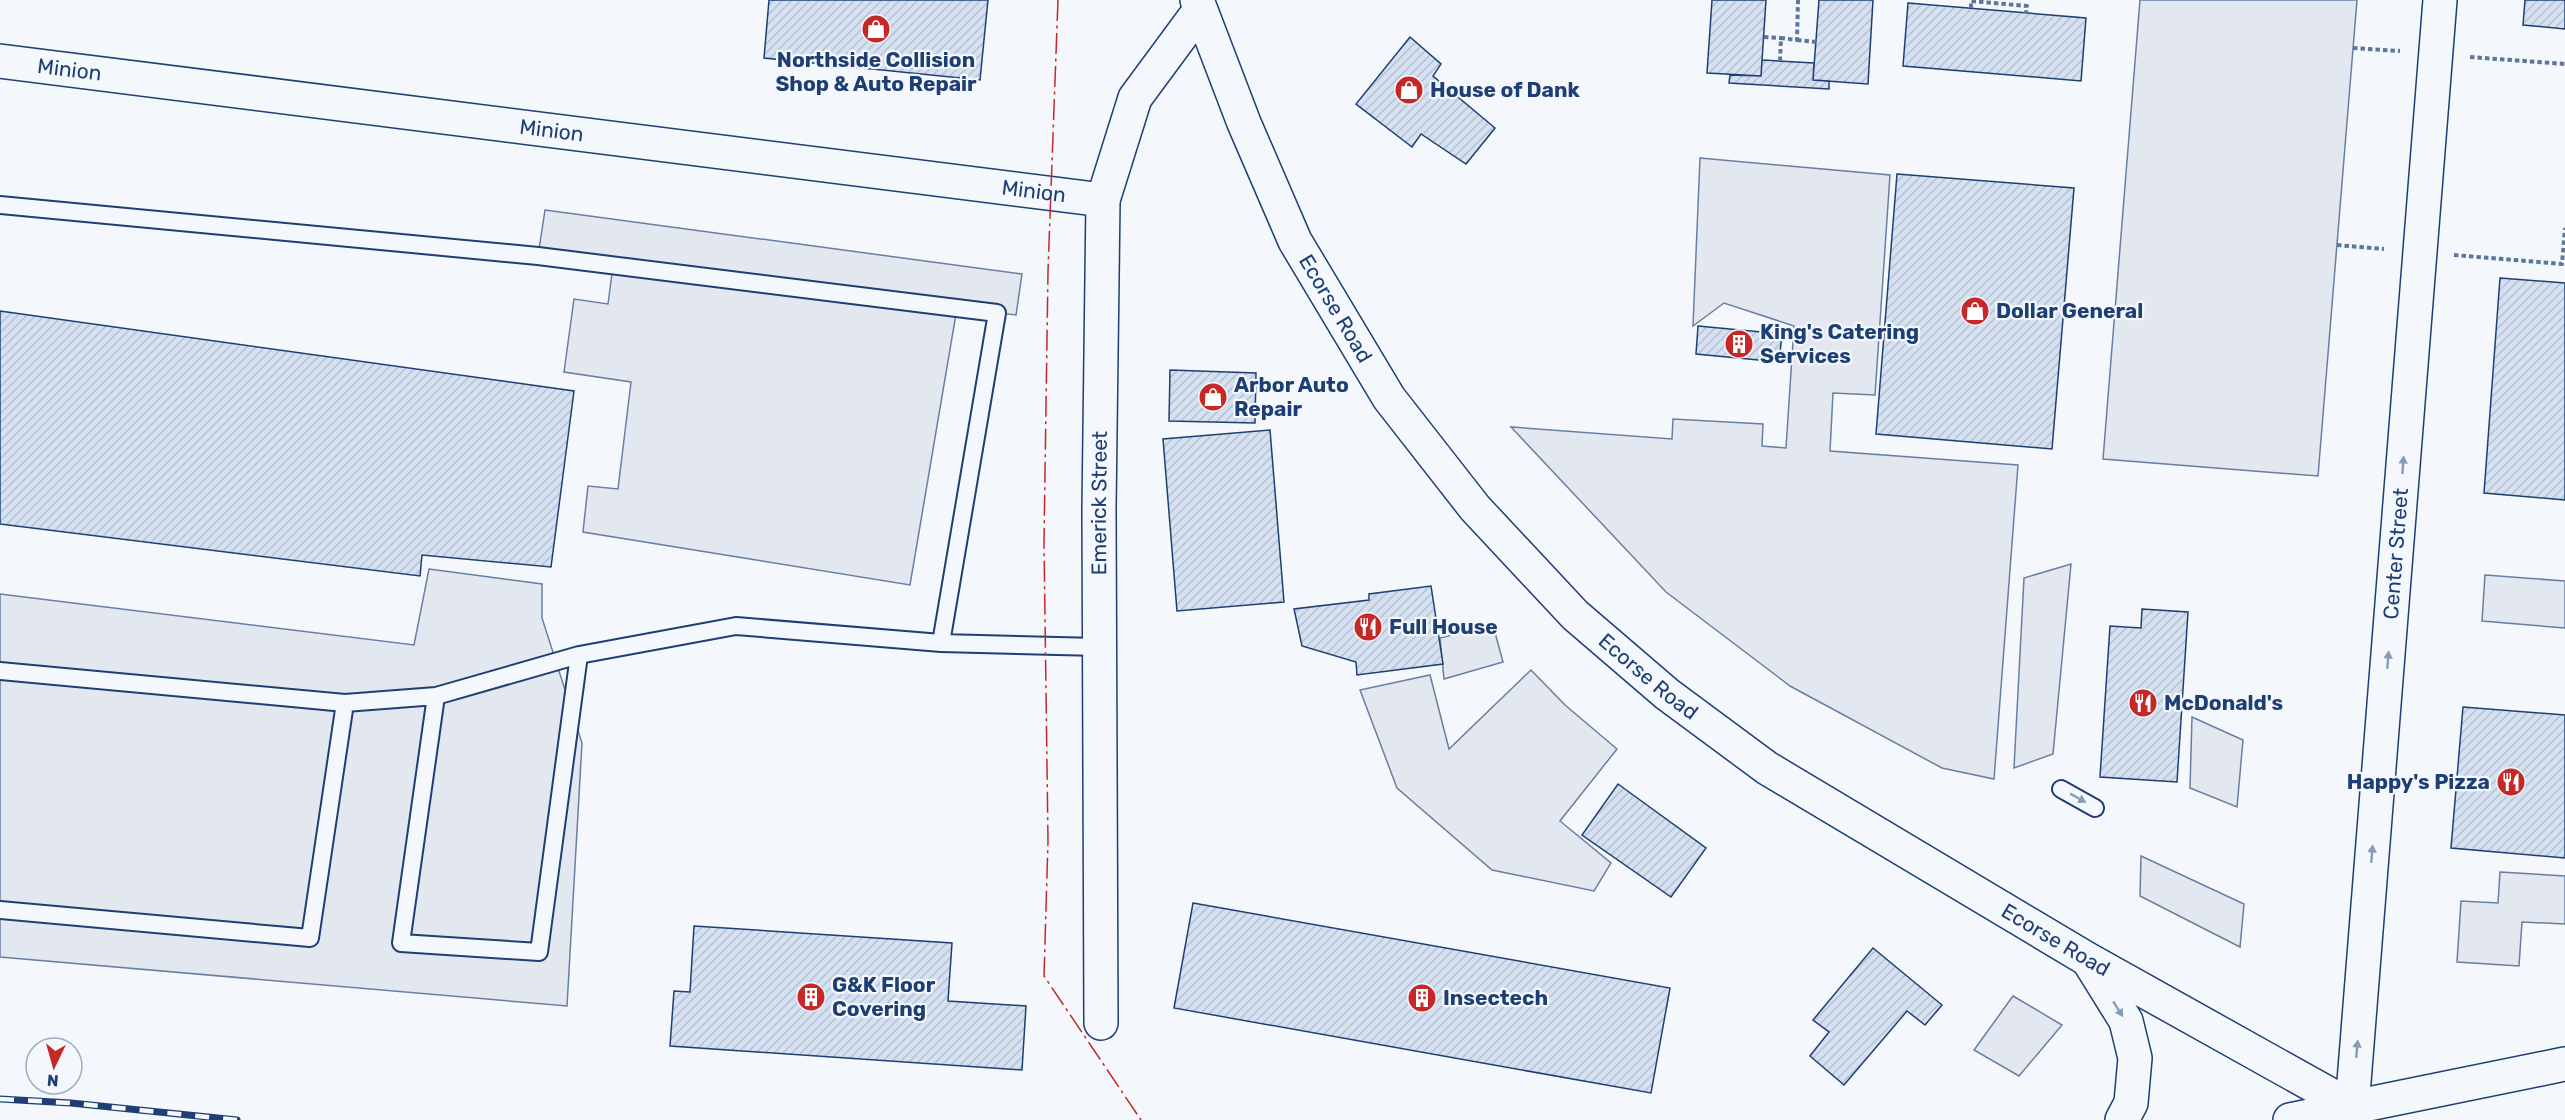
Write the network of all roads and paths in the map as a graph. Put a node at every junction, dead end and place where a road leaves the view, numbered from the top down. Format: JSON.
{"nodes":[{"id":1,"x":1798,"y":0,"type":"edge"},
{"id":2,"x":2440,"y":0,"type":"edge"},
{"id":3,"x":1975,"y":1,"type":"edge"},
{"id":4,"x":2019,"y":3,"type":"edge"},
{"id":5,"x":1198,"y":5,"type":"edge"},
{"id":6,"x":1971,"y":8,"type":"dead end"},
{"id":7,"x":2026,"y":13,"type":"dead end"},
{"id":8,"x":1764,"y":38,"type":"dead end"},
{"id":9,"x":1780,"y":38,"type":"junction"},
{"id":10,"x":1797,"y":40,"type":"junction"},
{"id":11,"x":1816,"y":42,"type":"dead end"},
{"id":12,"x":1779,"y":61,"type":"dead end"},
{"id":13,"x":0,"y":62,"type":"edge"},
{"id":14,"x":1103,"y":200,"type":"junction"},
{"id":15,"x":0,"y":206,"type":"edge"},
{"id":16,"x":2565,"y":228,"type":"edge"},
{"id":17,"x":2337,"y":245,"type":"dead end"},
{"id":18,"x":2420,"y":252,"type":"junction"},
{"id":19,"x":941,"y":644,"type":"junction"},
{"id":20,"x":1099,"y":646,"type":"junction"},
{"id":21,"x":579,"y":655,"type":"junction"},
{"id":22,"x":0,"y":671,"type":"edge"},
{"id":23,"x":436,"y":696,"type":"junction"},
{"id":24,"x":345,"y":703,"type":"junction"},
{"id":25,"x":2061,"y":789,"type":"dead end"},
{"id":26,"x":2095,"y":808,"type":"dead end"},
{"id":27,"x":0,"y":910,"type":"edge"},
{"id":28,"x":2087,"y":959,"type":"junction"},
{"id":29,"x":1101,"y":1023,"type":"dead end"},
{"id":30,"x":2565,"y":1064,"type":"edge"},
{"id":31,"x":2352,"y":1107,"type":"junction"},
{"id":32,"x":2122,"y":1120,"type":"edge"},
{"id":33,"x":2290,"y":1120,"type":"edge"}],
"edges":[{"from":1,"to":10,"type":"path"},
{"from":2,"to":18,"type":"street","name":"Center Street"},
{"from":3,"to":4,"type":"path"},
{"from":3,"to":6,"type":"path"},
{"from":4,"to":7,"type":"path"},
{"from":5,"to":14,"type":"street","name":"Emerick Street"},
{"from":5,"to":28,"type":"street","name":"Ecorse Road"},
{"from":8,"to":9,"type":"path"},
{"from":9,"to":10,"type":"path"},
{"from":9,"to":12,"type":"path"},
{"from":10,"to":11,"type":"path"},
{"from":13,"to":14,"type":"street","name":"Minion"},
{"from":14,"to":20,"type":"street","name":"Emerick Street"},
{"from":15,"to":19,"type":"lane"},
{"from":16,"to":18,"type":"path"},
{"from":17,"to":18,"type":"path"},
{"from":31,"to":18,"type":"street","name":"Center Street","one_way":true},
{"from":19,"to":20,"type":"lane"},
{"from":19,"to":21,"type":"lane"},
{"from":20,"to":29,"type":"street","name":"Emerick Street"},
{"from":21,"to":23,"type":"lane"},
{"from":21,"to":23,"type":"lane"},
{"from":22,"to":24,"type":"lane"},
{"from":23,"to":24,"type":"lane"},
{"from":24,"to":27,"type":"lane"},
{"from":25,"to":26,"type":"lane","one_way":true},
{"from":28,"to":31,"type":"street","name":"Ecorse Road"},
{"from":28,"to":32,"type":"street","one_way":true},
{"from":30,"to":31,"type":"street"},
{"from":31,"to":33,"type":"street"}]}
